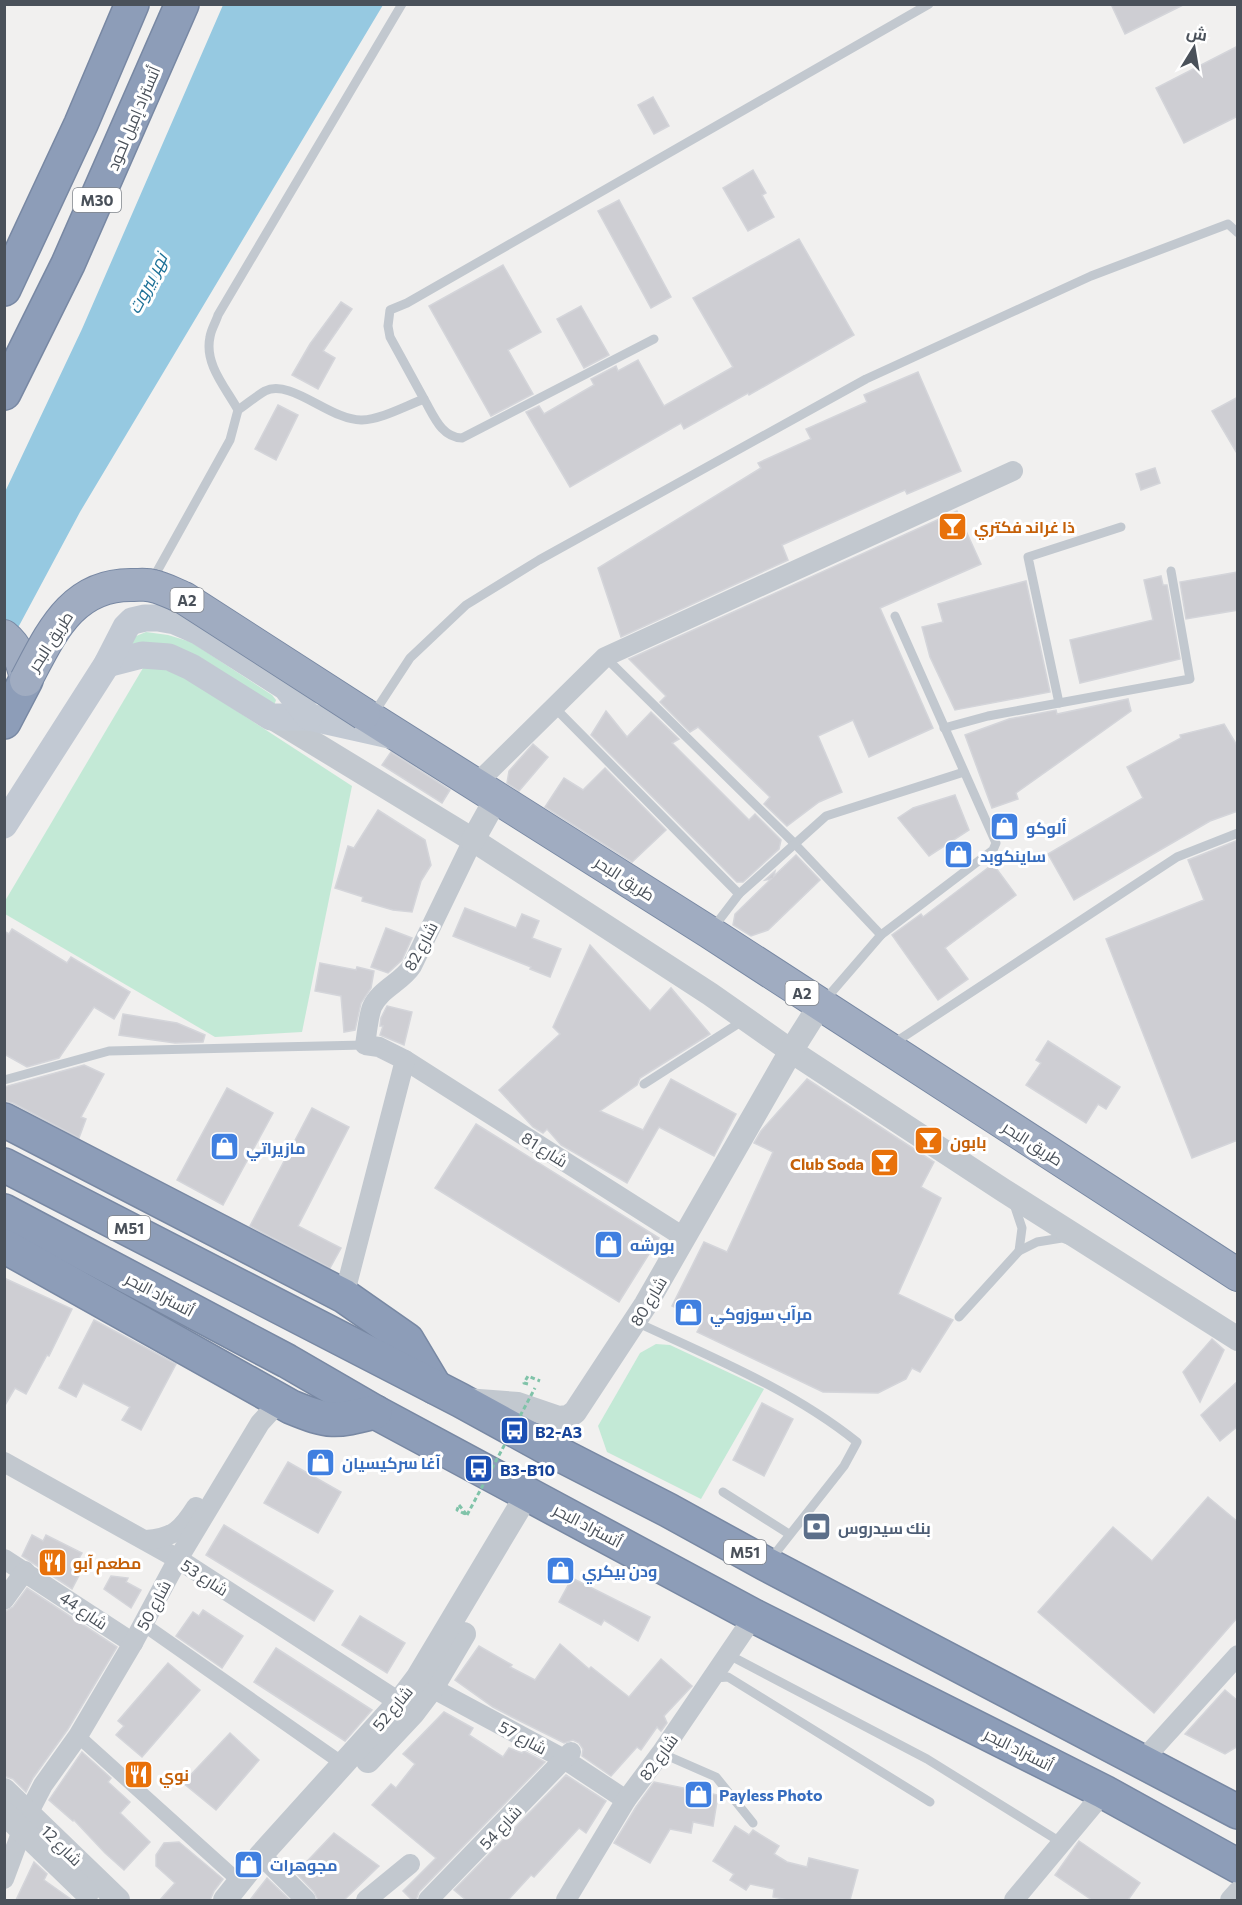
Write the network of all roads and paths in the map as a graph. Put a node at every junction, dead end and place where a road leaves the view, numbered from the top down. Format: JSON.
{"nodes":[{"id":1,"x":132,"y":4,"type":"edge"},
{"id":2,"x":182,"y":4,"type":"edge"},
{"id":3,"x":402,"y":4,"type":"edge"},
{"id":4,"x":929,"y":4,"type":"edge"},
{"id":5,"x":1238,"y":233,"type":"edge"},
{"id":6,"x":7,"y":279,"type":"edge"},
{"id":7,"x":654,"y":339,"type":"dead end"},
{"id":8,"x":4,"y":393,"type":"edge"},
{"id":9,"x":424,"y":399,"type":"junction"},
{"id":10,"x":238,"y":410,"type":"junction"},
{"id":11,"x":1013,"y":471,"type":"dead end"},
{"id":12,"x":1121,"y":527,"type":"dead end"},
{"id":13,"x":1171,"y":571,"type":"dead end"},
{"id":14,"x":155,"y":575,"type":"dead end"},
{"id":15,"x":895,"y":616,"type":"dead end"},
{"id":16,"x":51,"y":634,"type":"junction"},
{"id":17,"x":8,"y":638,"type":"edge"},
{"id":18,"x":605,"y":657,"type":"junction"},
{"id":19,"x":107,"y":664,"type":"junction"},
{"id":20,"x":26,"y":680,"type":"junction"},
{"id":21,"x":1059,"y":703,"type":"junction"},
{"id":22,"x":555,"y":708,"type":"junction"},
{"id":23,"x":368,"y":716,"type":"junction"},
{"id":24,"x":271,"y":717,"type":"junction"},
{"id":25,"x":309,"y":717,"type":"junction"},
{"id":26,"x":4,"y":722,"type":"edge"},
{"id":27,"x":944,"y":728,"type":"junction"},
{"id":28,"x":405,"y":738,"type":"junction"},
{"id":29,"x":964,"y":772,"type":"junction"},
{"id":30,"x":486,"y":790,"type":"junction"},
{"id":31,"x":4,"y":825,"type":"edge"},
{"id":32,"x":1238,"y":833,"type":"edge"},
{"id":33,"x":473,"y":840,"type":"junction"},
{"id":34,"x":794,"y":843,"type":"junction"},
{"id":35,"x":739,"y":894,"type":"junction"},
{"id":36,"x":709,"y":932,"type":"junction"},
{"id":37,"x":881,"y":935,"type":"junction"},
{"id":38,"x":820,"y":1005,"type":"junction"},
{"id":39,"x":746,"y":1019,"type":"junction"},
{"id":40,"x":365,"y":1045,"type":"junction"},
{"id":41,"x":887,"y":1048,"type":"junction"},
{"id":42,"x":791,"y":1051,"type":"junction"},
{"id":43,"x":405,"y":1060,"type":"junction"},
{"id":44,"x":4,"y":1080,"type":"edge"},
{"id":45,"x":644,"y":1084,"type":"dead end"},
{"id":46,"x":4,"y":1120,"type":"edge"},
{"id":47,"x":4,"y":1144,"type":"edge"},
{"id":48,"x":4,"y":1165,"type":"edge"},
{"id":49,"x":1003,"y":1190,"type":"junction"},
{"id":50,"x":4,"y":1211,"type":"edge"},
{"id":51,"x":685,"y":1238,"type":"junction"},
{"id":52,"x":1089,"y":1244,"type":"junction"},
{"id":53,"x":4,"y":1246,"type":"edge"},
{"id":54,"x":1019,"y":1251,"type":"junction"},
{"id":55,"x":1238,"y":1275,"type":"edge"},
{"id":56,"x":252,"y":1293,"type":"junction"},
{"id":57,"x":344,"y":1296,"type":"junction"},
{"id":58,"x":959,"y":1317,"type":"dead end"},
{"id":59,"x":636,"y":1322,"type":"junction"},
{"id":60,"x":1238,"y":1339,"type":"edge"},
{"id":61,"x":540,"y":1381,"type":"dead end"},
{"id":62,"x":447,"y":1393,"type":"junction"},
{"id":63,"x":270,"y":1395,"type":"junction"},
{"id":64,"x":375,"y":1412,"type":"junction"},
{"id":65,"x":4,"y":1462,"type":"edge"},
{"id":66,"x":214,"y":1490,"type":"junction"},
{"id":67,"x":723,"y":1492,"type":"dead end"},
{"id":68,"x":535,"y":1497,"type":"junction"},
{"id":69,"x":467,"y":1515,"type":"dead end"},
{"id":70,"x":789,"y":1534,"type":"junction"},
{"id":71,"x":146,"y":1540,"type":"junction"},
{"id":72,"x":4,"y":1559,"type":"edge"},
{"id":73,"x":178,"y":1559,"type":"junction"},
{"id":74,"x":766,"y":1564,"type":"junction"},
{"id":75,"x":25,"y":1571,"type":"junction"},
{"id":76,"x":4,"y":1600,"type":"edge"},
{"id":77,"x":754,"y":1616,"type":"junction"},
{"id":78,"x":143,"y":1624,"type":"junction"},
{"id":79,"x":133,"y":1643,"type":"junction"},
{"id":80,"x":729,"y":1655,"type":"junction"},
{"id":81,"x":1238,"y":1655,"type":"edge"},
{"id":82,"x":428,"y":1678,"type":"junction"},
{"id":83,"x":712,"y":1679,"type":"junction"},
{"id":84,"x":399,"y":1702,"type":"junction"},
{"id":85,"x":78,"y":1736,"type":"junction"},
{"id":86,"x":662,"y":1753,"type":"junction"},
{"id":87,"x":567,"y":1755,"type":"junction"},
{"id":88,"x":1141,"y":1762,"type":"junction"},
{"id":89,"x":343,"y":1764,"type":"junction"},
{"id":90,"x":4,"y":1790,"type":"edge"},
{"id":91,"x":1104,"y":1792,"type":"junction"},
{"id":92,"x":628,"y":1797,"type":"junction"},
{"id":93,"x":930,"y":1802,"type":"dead end"},
{"id":94,"x":1238,"y":1812,"type":"edge"},
{"id":95,"x":4,"y":1813,"type":"edge"},
{"id":96,"x":25,"y":1821,"type":"junction"},
{"id":97,"x":753,"y":1823,"type":"dead end"},
{"id":98,"x":1062,"y":1843,"type":"junction"},
{"id":99,"x":266,"y":1859,"type":"junction"},
{"id":100,"x":410,"y":1864,"type":"dead end"},
{"id":101,"x":1238,"y":1866,"type":"edge"},
{"id":102,"x":4,"y":1879,"type":"edge"},
{"id":103,"x":241,"y":1891,"type":"edge"},
{"id":104,"x":1238,"y":1891,"type":"edge"},
{"id":105,"x":95,"y":1900,"type":"edge"},
{"id":106,"x":118,"y":1900,"type":"edge"},
{"id":107,"x":225,"y":1900,"type":"edge"},
{"id":108,"x":306,"y":1900,"type":"edge"},
{"id":109,"x":366,"y":1900,"type":"edge"},
{"id":110,"x":428,"y":1900,"type":"edge"},
{"id":111,"x":566,"y":1900,"type":"edge"},
{"id":112,"x":1014,"y":1900,"type":"edge"},
{"id":113,"x":1230,"y":1900,"type":"edge"}],
"edges":[{"from":1,"to":6,"type":"highway","number":"M30"},
{"from":2,"to":8,"type":"highway","name":"أتستراد إميل لحود","number":"M30"},
{"from":3,"to":10,"type":"lane"},
{"from":4,"to":9,"type":"lane"},
{"from":5,"to":23,"type":"lane"},
{"from":7,"to":9,"type":"lane"},
{"from":9,"to":10,"type":"lane"},
{"from":10,"to":14,"type":"lane"},
{"from":11,"to":18,"type":"street"},
{"from":12,"to":21,"type":"lane"},
{"from":13,"to":21,"type":"lane"},
{"from":15,"to":27,"type":"lane"},
{"from":16,"to":17,"type":"highway"},
{"from":16,"to":20,"type":"highway","name":"طريق البحر","number":"A2","bridge":true},
{"from":16,"to":23,"type":"highway","name":"طريق البحر","number":"A2","bridge":true},
{"from":17,"to":20,"type":"highway"},
{"from":18,"to":22,"type":"street"},
{"from":18,"to":34,"type":"lane"},
{"from":19,"to":24,"type":"main road"},
{"from":19,"to":25,"type":"main road"},
{"from":19,"to":31,"type":"main road"},
{"from":20,"to":26,"type":"highway"},
{"from":21,"to":27,"type":"lane"},
{"from":22,"to":30,"type":"street"},
{"from":22,"to":35,"type":"lane"},
{"from":23,"to":28,"type":"highway","name":"طريق البحر","number":"A2"},
{"from":24,"to":25,"type":"main road"},
{"from":24,"to":33,"type":"street"},
{"from":25,"to":28,"type":"main road"},
{"from":27,"to":29,"type":"lane"},
{"from":28,"to":30,"type":"highway","name":"طريق البحر","number":"A2"},
{"from":29,"to":34,"type":"lane"},
{"from":29,"to":37,"type":"lane"},
{"from":30,"to":33,"type":"street"},
{"from":30,"to":36,"type":"highway","name":"طريق البحر","number":"A2"},
{"from":32,"to":41,"type":"lane"},
{"from":33,"to":39,"type":"street"},
{"from":33,"to":40,"type":"street","name":"شارع 82"},
{"from":34,"to":35,"type":"lane"},
{"from":34,"to":37,"type":"lane"},
{"from":35,"to":36,"type":"lane"},
{"from":36,"to":38,"type":"highway","name":"طريق البحر","number":"A2"},
{"from":37,"to":38,"type":"lane"},
{"from":38,"to":41,"type":"highway","name":"طريق البحر","number":"A2"},
{"from":38,"to":42,"type":"street","name":"شارع 80"},
{"from":39,"to":42,"type":"street"},
{"from":39,"to":45,"type":"lane"},
{"from":40,"to":43,"type":"street","name":"شارع 81"},
{"from":40,"to":44,"type":"lane"},
{"from":41,"to":55,"type":"highway","name":"طريق البحر","number":"A2"},
{"from":42,"to":49,"type":"street"},
{"from":42,"to":51,"type":"street","name":"شارع 80"},
{"from":43,"to":51,"type":"street","name":"شارع 81"},
{"from":43,"to":57,"type":"street"},
{"from":46,"to":57,"type":"highway"},
{"from":47,"to":56,"type":"highway"},
{"from":48,"to":56,"type":"highway","number":"M51"},
{"from":49,"to":52,"type":"street"},
{"from":49,"to":54,"type":"lane"},
{"from":50,"to":64,"type":"highway","name":"أتستراد البحر","number":"M51"},
{"from":51,"to":59,"type":"street","name":"شارع 80"},
{"from":52,"to":54,"type":"lane"},
{"from":52,"to":60,"type":"street"},
{"from":53,"to":63,"type":"highway"},
{"from":54,"to":58,"type":"lane"},
{"from":56,"to":62,"type":"highway","number":"M51"},
{"from":57,"to":62,"type":"highway"},
{"from":59,"to":62,"type":"street","name":"شارع 80"},
{"from":59,"to":70,"type":"lane"},
{"from":61,"to":69,"type":"path","bridge":true},
{"from":62,"to":74,"type":"highway","number":"M51"},
{"from":63,"to":64,"type":"highway"},
{"from":63,"to":66,"type":"street"},
{"from":64,"to":68,"type":"highway","name":"أتستراد البحر","number":"M51"},
{"from":65,"to":71,"type":"street","name":"شارع 53"},
{"from":66,"to":71,"type":"street"},
{"from":66,"to":73,"type":"street","name":"شارع 50"},
{"from":67,"to":70,"type":"lane"},
{"from":68,"to":77,"type":"highway","name":"أتستراد البحر","number":"M51"},
{"from":68,"to":82,"type":"street","name":"شارع 52"},
{"from":70,"to":74,"type":"lane"},
{"from":71,"to":73,"type":"street","name":"شارع 53"},
{"from":72,"to":75,"type":"street","name":"شارع 44"},
{"from":73,"to":78,"type":"street","name":"شارع 50"},
{"from":73,"to":84,"type":"street","name":"شارع 53"},
{"from":74,"to":88,"type":"highway","number":"M51"},
{"from":75,"to":76,"type":"street"},
{"from":75,"to":79,"type":"street","name":"شارع 44"},
{"from":77,"to":80,"type":"street","name":"شارع 82"},
{"from":77,"to":91,"type":"highway","name":"أتستراد البحر","number":"M51"},
{"from":78,"to":79,"type":"street","name":"شارع 50"},
{"from":78,"to":89,"type":"street"},
{"from":79,"to":85,"type":"street","name":"شارع 50"},
{"from":80,"to":83,"type":"street","name":"شارع 82"},
{"from":80,"to":98,"type":"lane"},
{"from":81,"to":88,"type":"street"},
{"from":82,"to":84,"type":"street","name":"شارع 52"},
{"from":82,"to":87,"type":"street","name":"شارع 57"},
{"from":82,"to":99,"type":"street","name":"شارع 52"},
{"from":83,"to":86,"type":"street","name":"شارع 82"},
{"from":83,"to":93,"type":"lane"},
{"from":84,"to":89,"type":"street","name":"شارع 52"},
{"from":85,"to":96,"type":"street","name":"شارع 50"},
{"from":85,"to":103,"type":"street"},
{"from":86,"to":92,"type":"street","name":"شارع 82"},
{"from":86,"to":97,"type":"lane"},
{"from":87,"to":92,"type":"street","name":"شارع 57"},
{"from":87,"to":110,"type":"street","name":"شارع 54"},
{"from":88,"to":94,"type":"highway","number":"M51"},
{"from":89,"to":99,"type":"street","name":"شارع 52"},
{"from":90,"to":96,"type":"street","name":"شارع 12"},
{"from":91,"to":98,"type":"street"},
{"from":91,"to":101,"type":"highway","name":"أتستراد البحر","number":"M51"},
{"from":92,"to":111,"type":"street","name":"شارع 82"},
{"from":95,"to":96,"type":"street","name":"شارع 12"},
{"from":96,"to":102,"type":"street","name":"شارع 50"},
{"from":96,"to":105,"type":"street","name":"شارع 12"},
{"from":96,"to":106,"type":"street","name":"شارع 12"},
{"from":98,"to":112,"type":"street"},
{"from":99,"to":103,"type":"street","name":"شارع 52"},
{"from":99,"to":108,"type":"street"},
{"from":100,"to":109,"type":"street"},
{"from":103,"to":107,"type":"street","name":"شارع 52"},
{"from":104,"to":113,"type":"street"}]}
